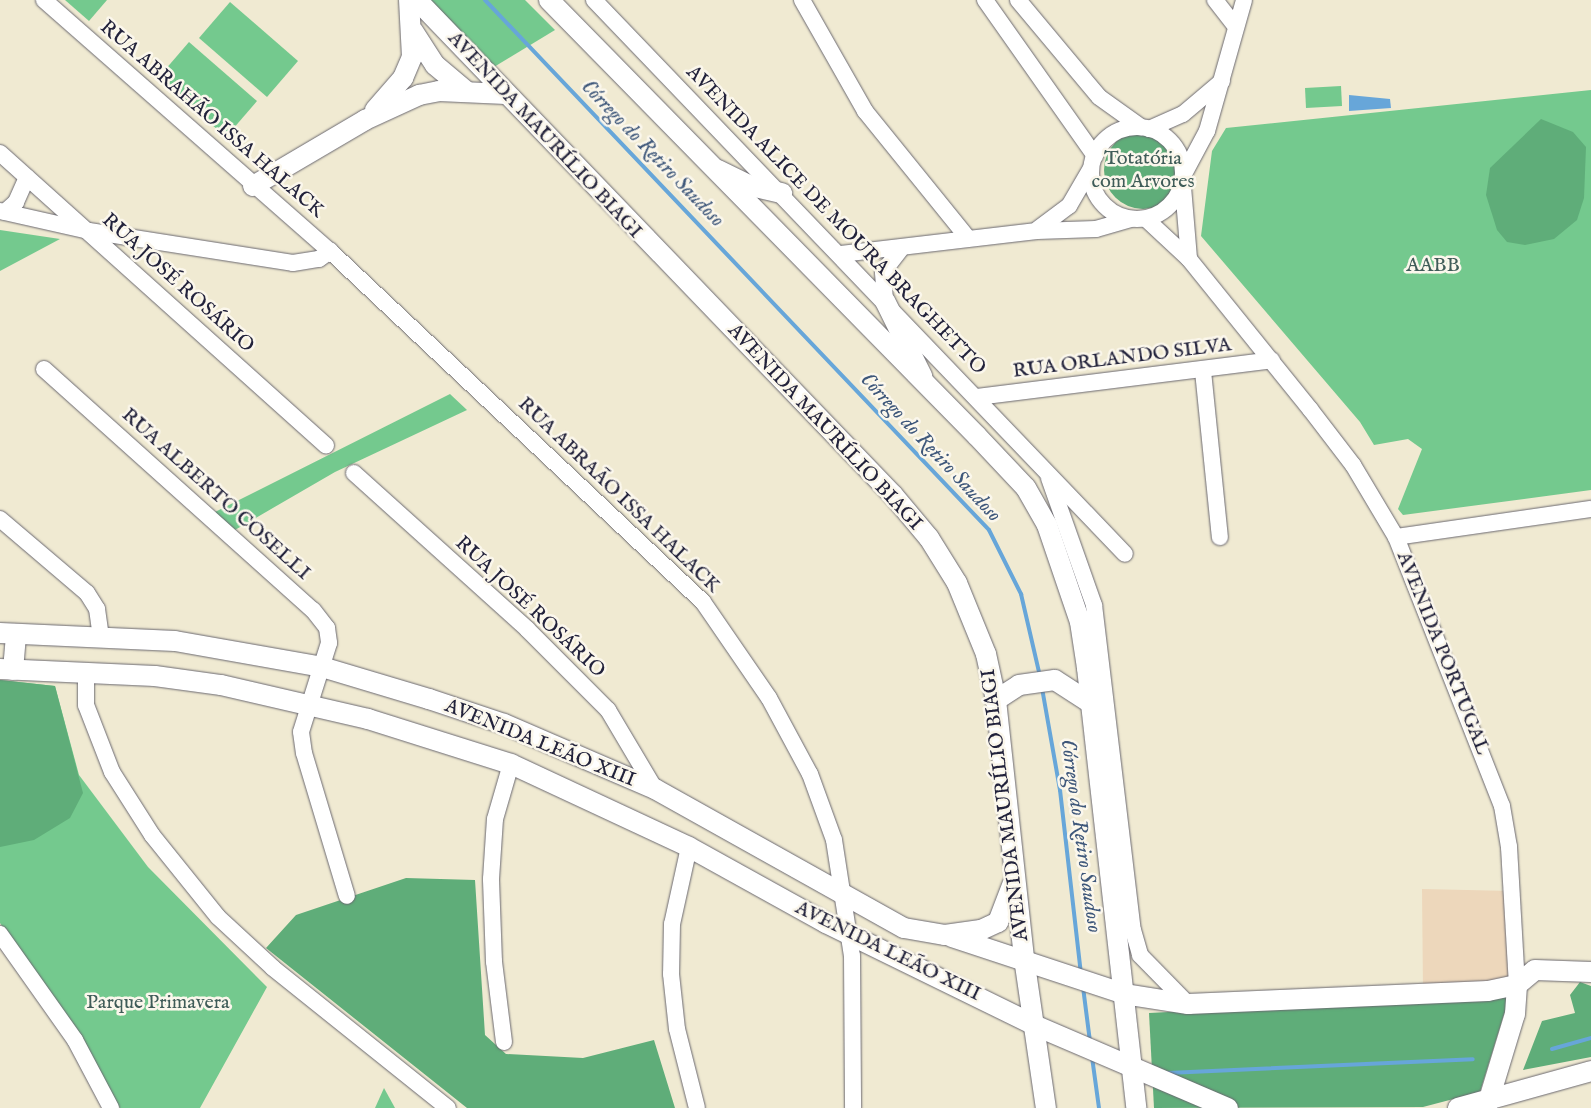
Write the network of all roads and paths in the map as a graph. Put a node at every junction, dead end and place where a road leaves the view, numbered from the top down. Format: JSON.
{"nodes":[{"id":1,"x":44,"y":0,"type":"edge"},
{"id":2,"x":409,"y":0,"type":"edge"},
{"id":3,"x":417,"y":0,"type":"edge"},
{"id":4,"x":549,"y":0,"type":"edge"},
{"id":5,"x":594,"y":0,"type":"edge"},
{"id":6,"x":802,"y":0,"type":"edge"},
{"id":7,"x":986,"y":0,"type":"edge"},
{"id":8,"x":1018,"y":0,"type":"edge"},
{"id":9,"x":1215,"y":0,"type":"edge"},
{"id":10,"x":1244,"y":0,"type":"edge"},
{"id":11,"x":1235,"y":26,"type":"junction"},
{"id":12,"x":413,"y":31,"type":"junction"},
{"id":13,"x":1224,"y":80,"type":"junction"},
{"id":14,"x":466,"y":91,"type":"junction"},
{"id":15,"x":506,"y":94,"type":"junction"},
{"id":16,"x":365,"y":120,"type":"junction"},
{"id":17,"x":1145,"y":128,"type":"junction"},
{"id":18,"x":0,"y":153,"type":"edge"},
{"id":19,"x":1093,"y":161,"type":"junction"},
{"id":20,"x":704,"y":163,"type":"junction"},
{"id":21,"x":27,"y":177,"type":"junction"},
{"id":22,"x":1183,"y":179,"type":"junction"},
{"id":23,"x":253,"y":186,"type":"junction"},
{"id":24,"x":782,"y":193,"type":"junction"},
{"id":25,"x":2,"y":211,"type":"edge"},
{"id":26,"x":1139,"y":219,"type":"junction"},
{"id":27,"x":1037,"y":230,"type":"junction"},
{"id":28,"x":89,"y":231,"type":"junction"},
{"id":29,"x":968,"y":238,"type":"junction"},
{"id":30,"x":900,"y":250,"type":"junction"},
{"id":31,"x":330,"y":251,"type":"junction"},
{"id":32,"x":841,"y":254,"type":"junction"},
{"id":33,"x":1190,"y":259,"type":"junction"},
{"id":34,"x":885,"y":301,"type":"junction"},
{"id":35,"x":1272,"y":360,"type":"junction"},
{"id":36,"x":44,"y":369,"type":"dead end"},
{"id":37,"x":1203,"y":371,"type":"junction"},
{"id":38,"x":931,"y":393,"type":"junction"},
{"id":39,"x":977,"y":397,"type":"junction"},
{"id":40,"x":326,"y":446,"type":"dead end"},
{"id":41,"x":1046,"y":471,"type":"junction"},
{"id":42,"x":354,"y":473,"type":"dead end"},
{"id":43,"x":1591,"y":510,"type":"edge"},
{"id":44,"x":0,"y":519,"type":"edge"},
{"id":45,"x":1220,"y":537,"type":"dead end"},
{"id":46,"x":1396,"y":537,"type":"junction"},
{"id":47,"x":1125,"y":554,"type":"dead end"},
{"id":48,"x":8,"y":634,"type":"edge"},
{"id":49,"x":101,"y":638,"type":"junction"},
{"id":50,"x":322,"y":667,"type":"junction"},
{"id":51,"x":7,"y":669,"type":"edge"},
{"id":52,"x":86,"y":673,"type":"junction"},
{"id":53,"x":996,"y":700,"type":"junction"},
{"id":54,"x":1092,"y":704,"type":"junction"},
{"id":55,"x":309,"y":705,"type":"junction"},
{"id":56,"x":511,"y":764,"type":"junction"},
{"id":57,"x":655,"y":790,"type":"junction"},
{"id":58,"x":1106,"y":831,"type":"junction"},
{"id":59,"x":688,"y":847,"type":"junction"},
{"id":60,"x":1124,"y":856,"type":"junction"},
{"id":61,"x":1014,"y":876,"type":"junction"},
{"id":62,"x":347,"y":896,"type":"dead end"},
{"id":63,"x":845,"y":897,"type":"junction"},
{"id":64,"x":0,"y":934,"type":"edge"},
{"id":65,"x":1134,"y":934,"type":"junction"},
{"id":66,"x":849,"y":935,"type":"junction"},
{"id":67,"x":945,"y":935,"type":"junction"},
{"id":68,"x":1024,"y":958,"type":"junction"},
{"id":69,"x":1591,"y":972,"type":"edge"},
{"id":70,"x":1517,"y":985,"type":"junction"},
{"id":71,"x":1124,"y":994,"type":"junction"},
{"id":72,"x":1188,"y":1004,"type":"junction"},
{"id":73,"x":1034,"y":1025,"type":"junction"},
{"id":74,"x":504,"y":1042,"type":"dead end"},
{"id":75,"x":1134,"y":1070,"type":"junction"},
{"id":76,"x":1591,"y":1071,"type":"edge"},
{"id":77,"x":426,"y":1091,"type":"junction"},
{"id":78,"x":1488,"y":1103,"type":"edge"},
{"id":79,"x":111,"y":1108,"type":"edge"},
{"id":80,"x":426,"y":1108,"type":"edge"},
{"id":81,"x":448,"y":1108,"type":"edge"},
{"id":82,"x":697,"y":1108,"type":"edge"},
{"id":83,"x":853,"y":1108,"type":"edge"},
{"id":84,"x":1046,"y":1108,"type":"edge"},
{"id":85,"x":1136,"y":1108,"type":"edge"},
{"id":86,"x":1228,"y":1108,"type":"edge"},
{"id":87,"x":1458,"y":1108,"type":"edge"}],
"edges":[{"from":1,"to":23,"type":"street","name":"RUA ABRAHÃO ISSA HALACK"},
{"from":2,"to":12,"type":"main road"},
{"from":3,"to":15,"type":"main road","name":"AVENIDA MAURÍLIO BIAGI"},
{"from":4,"to":20,"type":"main road"},
{"from":5,"to":24,"type":"street","name":"AVENIDA ALICE DE MOURA BRAGHETTO"},
{"from":6,"to":29,"type":"street"},
{"from":7,"to":19,"type":"street"},
{"from":8,"to":17,"type":"street"},
{"from":9,"to":11,"type":"street"},
{"from":10,"to":11,"type":"street"},
{"from":11,"to":13,"type":"street"},
{"from":12,"to":14,"type":"main road"},
{"from":12,"to":16,"type":"main road"},
{"from":13,"to":17,"type":"street"},
{"from":13,"to":22,"type":"street"},
{"from":14,"to":15,"type":"main road"},
{"from":14,"to":16,"type":"main road"},
{"from":15,"to":53,"type":"main road","name":"AVENIDA MAURÍLIO BIAGI"},
{"from":16,"to":23,"type":"main road"},
{"from":17,"to":19,"type":"street"},
{"from":17,"to":22,"type":"street"},
{"from":18,"to":21,"type":"street","name":"RUA JOSÉ ROSÁRIO"},
{"from":19,"to":26,"type":"street"},
{"from":19,"to":27,"type":"street"},
{"from":20,"to":24,"type":"main road"},
{"from":20,"to":38,"type":"main road"},
{"from":21,"to":25,"type":"street"},
{"from":21,"to":28,"type":"street","name":"RUA JOSÉ ROSÁRIO"},
{"from":22,"to":26,"type":"street"},
{"from":22,"to":33,"type":"street"},
{"from":23,"to":31,"type":"street","name":"RUA ABRAHÃO ISSA HALACK"},
{"from":24,"to":32,"type":"street","name":"AVENIDA ALICE DE MOURA BRAGHETTO"},
{"from":25,"to":28,"type":"street"},
{"from":26,"to":27,"type":"street"},
{"from":26,"to":33,"type":"street","name":"AVENIDA PORTUGAL"},
{"from":27,"to":29,"type":"street"},
{"from":28,"to":31,"type":"street"},
{"from":28,"to":40,"type":"street","name":"RUA JOSÉ ROSÁRIO"},
{"from":29,"to":30,"type":"street"},
{"from":30,"to":32,"type":"street"},
{"from":30,"to":34,"type":"street"},
{"from":31,"to":63,"type":"street","name":"RUA ABRAÃO ISSA HALACK"},
{"from":32,"to":34,"type":"street","name":"AVENIDA ALICE DE MOURA BRAGHETTO"},
{"from":33,"to":35,"type":"street","name":"AVENIDA PORTUGAL"},
{"from":34,"to":38,"type":"main road"},
{"from":34,"to":39,"type":"street","name":"AVENIDA ALICE DE MOURA BRAGHETTO"},
{"from":35,"to":37,"type":"street","name":"RUA ORLANDO SILVA"},
{"from":35,"to":46,"type":"street","name":"AVENIDA PORTUGAL"},
{"from":36,"to":50,"type":"street","name":"RUA ALBERTO COSELLI"},
{"from":37,"to":39,"type":"street","name":"RUA ORLANDO SILVA"},
{"from":37,"to":45,"type":"street"},
{"from":38,"to":54,"type":"main road"},
{"from":39,"to":41,"type":"street","name":"AVENIDA ALICE DE MOURA BRAGHETTO"},
{"from":41,"to":47,"type":"street"},
{"from":41,"to":60,"type":"street"},
{"from":42,"to":57,"type":"street","name":"RUA JOSÉ ROSÁRIO"},
{"from":43,"to":46,"type":"street"},
{"from":44,"to":49,"type":"street"},
{"from":46,"to":70,"type":"street","name":"AVENIDA PORTUGAL"},
{"from":48,"to":49,"type":"main road","name":"AVENIDA LEÃO XIII"},
{"from":48,"to":51,"type":"main road"},
{"from":49,"to":50,"type":"main road","name":"AVENIDA LEÃO XIII"},
{"from":50,"to":55,"type":"street","name":"RUA ALBERTO COSELLI"},
{"from":50,"to":57,"type":"main road","name":"AVENIDA LEÃO XIII"},
{"from":51,"to":52,"type":"main road","name":"AVENIDA LEÃO XIII"},
{"from":52,"to":55,"type":"main road","name":"AVENIDA LEÃO XIII"},
{"from":52,"to":77,"type":"street"},
{"from":53,"to":54,"type":"main road"},
{"from":53,"to":61,"type":"main road","name":"AVENIDA MAURÍLIO BIAGI"},
{"from":54,"to":58,"type":"main road"},
{"from":55,"to":56,"type":"main road","name":"AVENIDA LEÃO XIII"},
{"from":55,"to":62,"type":"street","name":"RUA ALBERTO COSELLI"},
{"from":56,"to":59,"type":"main road","name":"AVENIDA LEÃO XIII"},
{"from":56,"to":74,"type":"street"},
{"from":57,"to":63,"type":"main road","name":"AVENIDA LEÃO XIII"},
{"from":58,"to":60,"type":"main road"},
{"from":58,"to":71,"type":"main road"},
{"from":59,"to":66,"type":"main road","name":"AVENIDA LEÃO XIII"},
{"from":59,"to":82,"type":"street"},
{"from":60,"to":65,"type":"street"},
{"from":61,"to":67,"type":"main road","name":"AVENIDA LEÃO XIII"},
{"from":61,"to":68,"type":"main road","name":"AVENIDA MAURÍLIO BIAGI"},
{"from":63,"to":66,"type":"street","name":"RUA ABRAÃO ISSA HALACK"},
{"from":63,"to":67,"type":"main road","name":"AVENIDA LEÃO XIII"},
{"from":64,"to":79,"type":"street"},
{"from":65,"to":71,"type":"street"},
{"from":65,"to":72,"type":"street"},
{"from":66,"to":73,"type":"main road","name":"AVENIDA LEÃO XIII"},
{"from":66,"to":83,"type":"street","name":"RUA ABRAÃO ISSA HALACK"},
{"from":67,"to":68,"type":"main road"},
{"from":68,"to":71,"type":"main road"},
{"from":68,"to":73,"type":"main road","name":"AVENIDA MAURÍLIO BIAGI"},
{"from":69,"to":70,"type":"main road"},
{"from":70,"to":72,"type":"main road"},
{"from":70,"to":78,"type":"main road","name":"AVENIDA PORTUGAL"},
{"from":71,"to":72,"type":"main road"},
{"from":71,"to":75,"type":"main road"},
{"from":73,"to":75,"type":"main road","name":"AVENIDA LEÃO XIII"},
{"from":73,"to":84,"type":"main road","name":"AVENIDA MAURÍLIO BIAGI"},
{"from":75,"to":85,"type":"main road"},
{"from":75,"to":86,"type":"main road","name":"AVENIDA LEÃO XIII"},
{"from":76,"to":78,"type":"main road"},
{"from":77,"to":80,"type":"street"},
{"from":77,"to":81,"type":"street"},
{"from":78,"to":87,"type":"main road"}]}
